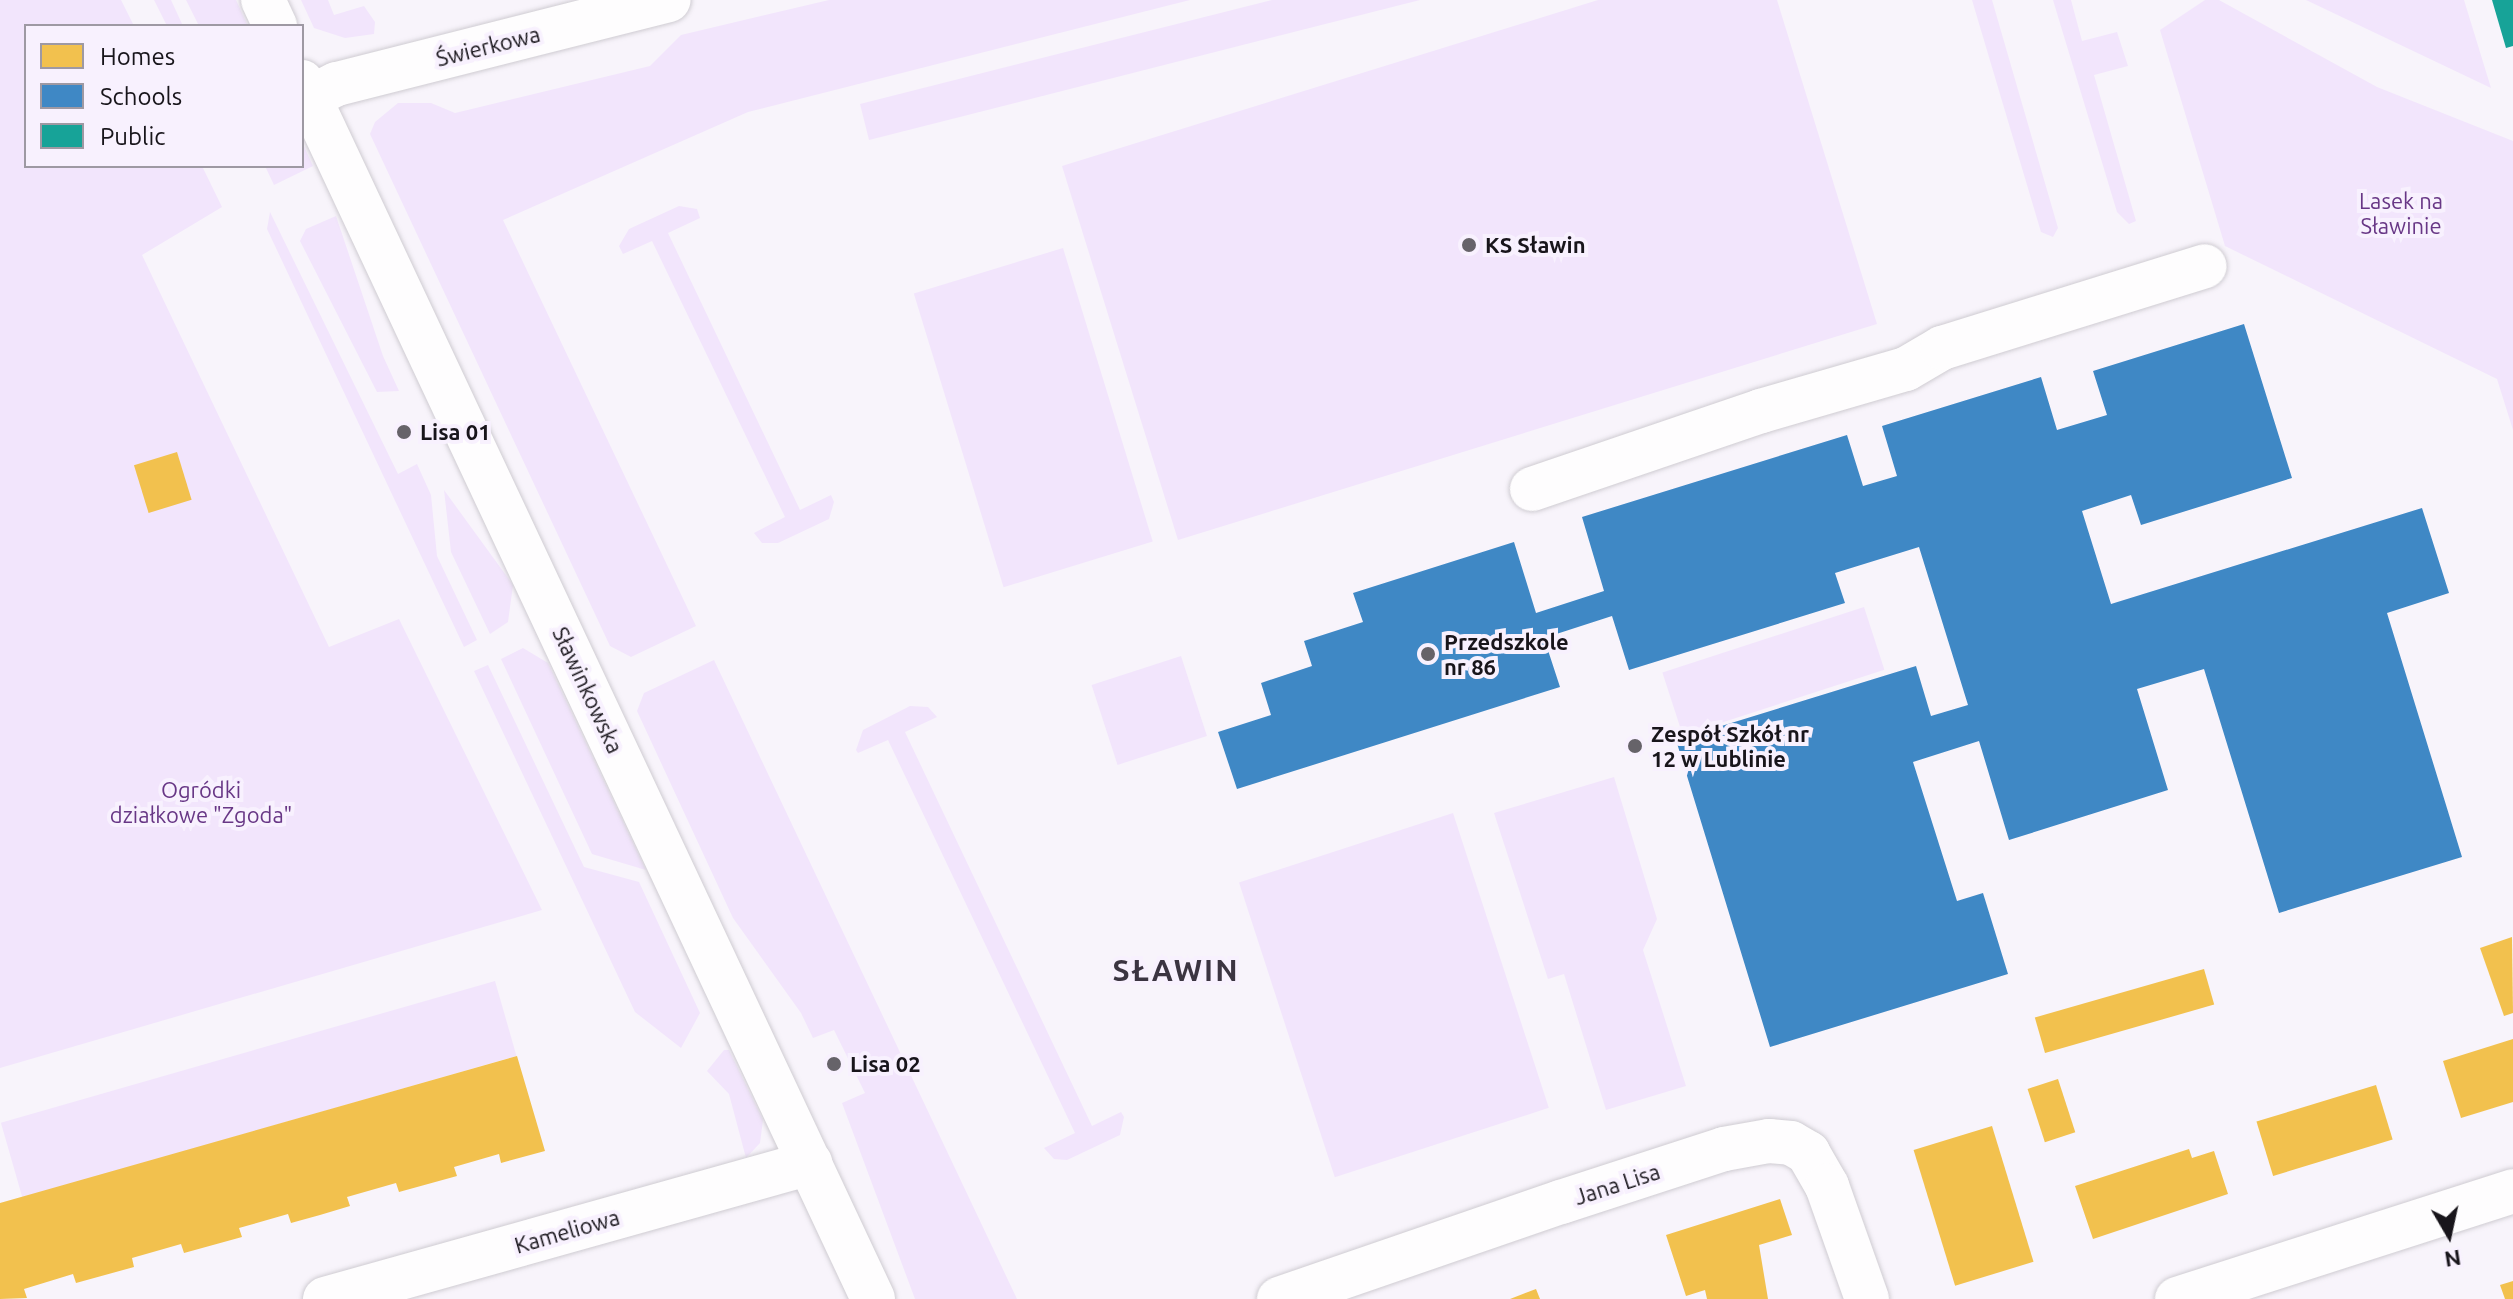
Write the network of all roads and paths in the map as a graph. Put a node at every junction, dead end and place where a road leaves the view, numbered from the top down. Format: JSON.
{"nodes":[{"id":1,"x":263,"y":0,"type":"edge"},
{"id":2,"x":669,"y":0,"type":"edge"},
{"id":3,"x":274,"y":24,"type":"edge"},
{"id":4,"x":306,"y":90,"type":"edge"},
{"id":5,"x":2205,"y":266,"type":"dead end"},
{"id":6,"x":1532,"y":489,"type":"dead end"},
{"id":7,"x":810,"y":1163,"type":"junction"},
{"id":8,"x":2513,"y":1191,"type":"edge"},
{"id":9,"x":325,"y":1299,"type":"edge"},
{"id":10,"x":873,"y":1299,"type":"edge"},
{"id":11,"x":1279,"y":1299,"type":"edge"},
{"id":12,"x":1867,"y":1299,"type":"edge"},
{"id":13,"x":2177,"y":1299,"type":"edge"}],
"edges":[{"from":1,"to":3,"type":"street"},
{"from":2,"to":4,"type":"street","name":"Świerkowa"},
{"from":4,"to":7,"type":"street","name":"Sławinkowska"},
{"from":5,"to":6,"type":"street"},
{"from":7,"to":9,"type":"street","name":"Kameliowa"},
{"from":7,"to":10,"type":"street","name":"Sławinkowska"},
{"from":8,"to":13,"type":"street"},
{"from":11,"to":12,"type":"street","name":"Jana Lisa"}]}
